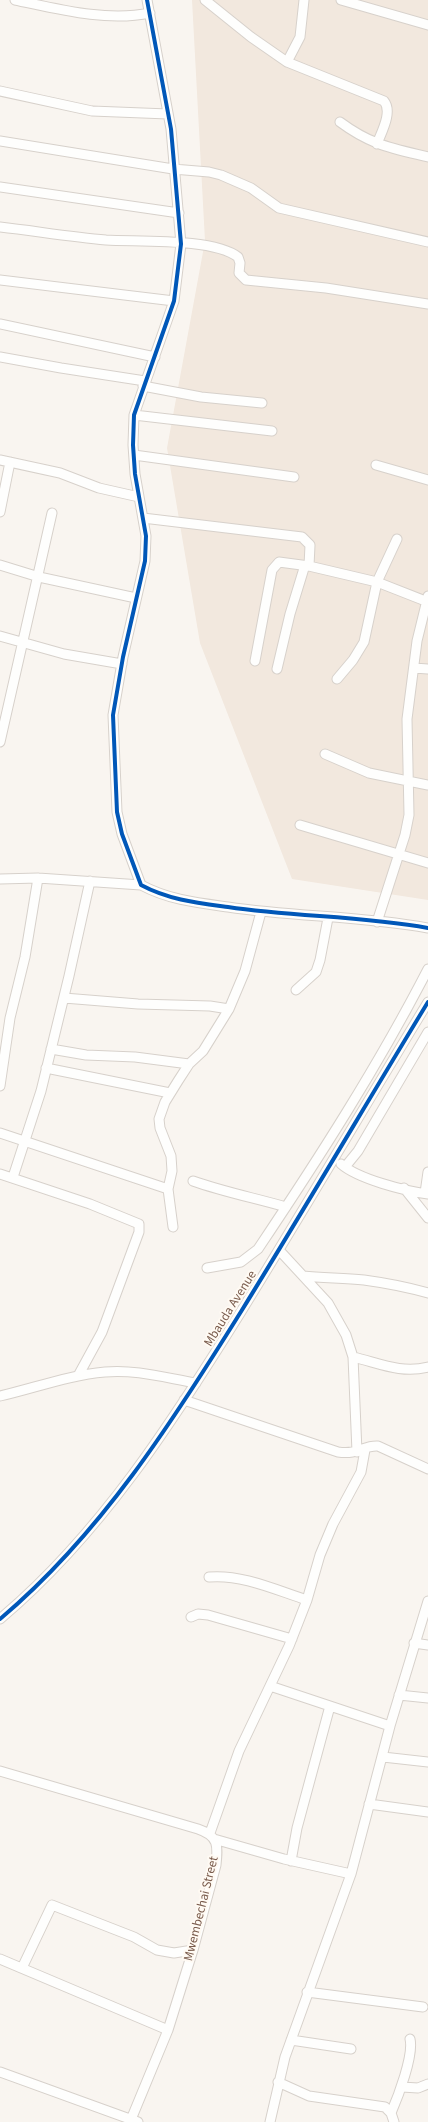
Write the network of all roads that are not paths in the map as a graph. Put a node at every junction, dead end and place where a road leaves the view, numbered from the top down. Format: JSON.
{"nodes":[{"id":1,"x":15,"y":0,"type":"edge"},
{"id":2,"x":147,"y":0,"type":"edge"},
{"id":3,"x":205,"y":0,"type":"edge"},
{"id":4,"x":304,"y":0,"type":"edge"},
{"id":5,"x":341,"y":0,"type":"edge"},
{"id":6,"x":42,"y":3,"type":"edge"},
{"id":7,"x":150,"y":13,"type":"junction"},
{"id":8,"x":428,"y":26,"type":"edge"},
{"id":9,"x":287,"y":62,"type":"junction"},
{"id":10,"x":0,"y":92,"type":"edge"},
{"id":11,"x":168,"y":114,"type":"junction"},
{"id":12,"x":340,"y":122,"type":"dead end"},
{"id":13,"x":0,"y":141,"type":"edge"},
{"id":14,"x":377,"y":144,"type":"junction"},
{"id":15,"x":428,"y":157,"type":"edge"},
{"id":16,"x":174,"y":169,"type":"junction"},
{"id":17,"x":0,"y":187,"type":"edge"},
{"id":18,"x":179,"y":213,"type":"junction"},
{"id":19,"x":0,"y":227,"type":"edge"},
{"id":20,"x":428,"y":242,"type":"edge"},
{"id":21,"x":181,"y":244,"type":"junction"},
{"id":22,"x":0,"y":280,"type":"edge"},
{"id":23,"x":174,"y":301,"type":"junction"},
{"id":24,"x":428,"y":304,"type":"edge"},
{"id":25,"x":0,"y":324,"type":"edge"},
{"id":26,"x":0,"y":357,"type":"edge"},
{"id":27,"x":154,"y":357,"type":"junction"},
{"id":28,"x":144,"y":383,"type":"junction"},
{"id":29,"x":262,"y":403,"type":"dead end"},
{"id":30,"x":134,"y":415,"type":"junction"},
{"id":31,"x":272,"y":431,"type":"dead end"},
{"id":32,"x":134,"y":455,"type":"junction"},
{"id":33,"x":0,"y":460,"type":"edge"},
{"id":34,"x":10,"y":462,"type":"junction"},
{"id":35,"x":376,"y":465,"type":"dead end"},
{"id":36,"x":294,"y":477,"type":"dead end"},
{"id":37,"x":428,"y":480,"type":"edge"},
{"id":38,"x":139,"y":497,"type":"junction"},
{"id":39,"x":0,"y":512,"type":"edge"},
{"id":40,"x":52,"y":513,"type":"dead end"},
{"id":41,"x":142,"y":518,"type":"junction"},
{"id":42,"x":397,"y":539,"type":"dead end"},
{"id":43,"x":0,"y":565,"type":"edge"},
{"id":44,"x":307,"y":565,"type":"junction"},
{"id":45,"x":39,"y":577,"type":"junction"},
{"id":46,"x":377,"y":582,"type":"junction"},
{"id":47,"x":136,"y":598,"type":"junction"},
{"id":48,"x":427,"y":600,"type":"edge"},
{"id":49,"x":0,"y":636,"type":"edge"},
{"id":50,"x":23,"y":641,"type":"junction"},
{"id":51,"x":255,"y":661,"type":"dead end"},
{"id":52,"x":122,"y":664,"type":"junction"},
{"id":53,"x":414,"y":668,"type":"junction"},
{"id":54,"x":277,"y":669,"type":"dead end"},
{"id":55,"x":428,"y":669,"type":"edge"},
{"id":56,"x":337,"y":679,"type":"dead end"},
{"id":57,"x":0,"y":742,"type":"edge"},
{"id":58,"x":325,"y":754,"type":"dead end"},
{"id":59,"x":410,"y":782,"type":"junction"},
{"id":60,"x":428,"y":785,"type":"edge"},
{"id":61,"x":300,"y":825,"type":"dead end"},
{"id":62,"x":398,"y":853,"type":"junction"},
{"id":63,"x":428,"y":863,"type":"edge"},
{"id":64,"x":38,"y":878,"type":"junction"},
{"id":65,"x":0,"y":879,"type":"edge"},
{"id":66,"x":90,"y":881,"type":"junction"},
{"id":67,"x":141,"y":885,"type":"junction"},
{"id":68,"x":261,"y":912,"type":"junction"},
{"id":69,"x":328,"y":918,"type":"junction"},
{"id":70,"x":377,"y":922,"type":"junction"},
{"id":71,"x":428,"y":928,"type":"edge"},
{"id":72,"x":428,"y":969,"type":"edge"},
{"id":73,"x":296,"y":990,"type":"dead end"},
{"id":74,"x":64,"y":998,"type":"junction"},
{"id":75,"x":428,"y":1002,"type":"edge"},
{"id":76,"x":229,"y":1009,"type":"junction"},
{"id":77,"x":428,"y":1032,"type":"edge"},
{"id":78,"x":51,"y":1049,"type":"junction"},
{"id":79,"x":189,"y":1064,"type":"junction"},
{"id":80,"x":46,"y":1068,"type":"junction"},
{"id":81,"x":0,"y":1086,"type":"edge"},
{"id":82,"x":170,"y":1093,"type":"junction"},
{"id":83,"x":0,"y":1134,"type":"edge"},
{"id":84,"x":24,"y":1143,"type":"junction"},
{"id":85,"x":334,"y":1158,"type":"junction"},
{"id":86,"x":345,"y":1167,"type":"junction"},
{"id":87,"x":428,"y":1172,"type":"edge"},
{"id":88,"x":0,"y":1174,"type":"edge"},
{"id":89,"x":12,"y":1177,"type":"junction"},
{"id":90,"x":193,"y":1181,"type":"dead end"},
{"id":91,"x":404,"y":1188,"type":"junction"},
{"id":92,"x":168,"y":1189,"type":"junction"},
{"id":93,"x":426,"y":1194,"type":"edge"},
{"id":94,"x":286,"y":1207,"type":"junction"},
{"id":95,"x":428,"y":1218,"type":"edge"},
{"id":96,"x":172,"y":1227,"type":"dead end"},
{"id":97,"x":279,"y":1250,"type":"junction"},
{"id":98,"x":207,"y":1268,"type":"dead end"},
{"id":99,"x":303,"y":1276,"type":"junction"},
{"id":100,"x":428,"y":1293,"type":"edge"},
{"id":101,"x":353,"y":1357,"type":"junction"},
{"id":102,"x":428,"y":1367,"type":"edge"},
{"id":103,"x":78,"y":1376,"type":"junction"},
{"id":104,"x":196,"y":1383,"type":"junction"},
{"id":105,"x":0,"y":1396,"type":"edge"},
{"id":106,"x":184,"y":1400,"type":"junction"},
{"id":107,"x":361,"y":1451,"type":"junction"},
{"id":108,"x":428,"y":1469,"type":"edge"},
{"id":109,"x":209,"y":1577,"type":"dead end"},
{"id":110,"x":307,"y":1600,"type":"junction"},
{"id":111,"x":428,"y":1601,"type":"edge"},
{"id":112,"x":191,"y":1617,"type":"dead end"},
{"id":113,"x":0,"y":1618,"type":"edge"},
{"id":114,"x":292,"y":1639,"type":"junction"},
{"id":115,"x":414,"y":1643,"type":"junction"},
{"id":116,"x":428,"y":1645,"type":"edge"},
{"id":117,"x":270,"y":1686,"type":"junction"},
{"id":118,"x":399,"y":1695,"type":"junction"},
{"id":119,"x":428,"y":1698,"type":"edge"},
{"id":120,"x":330,"y":1706,"type":"junction"},
{"id":121,"x":390,"y":1726,"type":"junction"},
{"id":122,"x":383,"y":1757,"type":"junction"},
{"id":123,"x":428,"y":1762,"type":"edge"},
{"id":124,"x":0,"y":1771,"type":"edge"},
{"id":125,"x":369,"y":1804,"type":"junction"},
{"id":126,"x":428,"y":1812,"type":"edge"},
{"id":127,"x":212,"y":1836,"type":"junction"},
{"id":128,"x":291,"y":1861,"type":"junction"},
{"id":129,"x":351,"y":1874,"type":"junction"},
{"id":130,"x":193,"y":1950,"type":"junction"},
{"id":131,"x":0,"y":1959,"type":"edge"},
{"id":132,"x":22,"y":1968,"type":"junction"},
{"id":133,"x":307,"y":1992,"type":"junction"},
{"id":134,"x":423,"y":2007,"type":"dead end"},
{"id":135,"x":168,"y":2030,"type":"junction"},
{"id":136,"x":410,"y":2039,"type":"dead end"},
{"id":137,"x":291,"y":2040,"type":"junction"},
{"id":138,"x":351,"y":2049,"type":"dead end"},
{"id":139,"x":0,"y":2072,"type":"edge"},
{"id":140,"x":278,"y":2082,"type":"junction"},
{"id":141,"x":428,"y":2084,"type":"edge"},
{"id":142,"x":402,"y":2086,"type":"junction"},
{"id":143,"x":391,"y":2112,"type":"junction"},
{"id":144,"x":133,"y":2121,"type":"edge"},
{"id":145,"x":270,"y":2122,"type":"edge"},
{"id":146,"x":394,"y":2122,"type":"edge"}],
"edges":[{"from":1,"to":6,"type":"street"},
{"from":2,"to":7,"type":"street"},
{"from":3,"to":9,"type":"street"},
{"from":4,"to":9,"type":"street"},
{"from":5,"to":8,"type":"street"},
{"from":6,"to":7,"type":"street"},
{"from":7,"to":11,"type":"street"},
{"from":9,"to":14,"type":"street"},
{"from":10,"to":11,"type":"street"},
{"from":11,"to":16,"type":"street"},
{"from":12,"to":14,"type":"street"},
{"from":13,"to":16,"type":"street"},
{"from":14,"to":15,"type":"street"},
{"from":16,"to":18,"type":"street"},
{"from":16,"to":20,"type":"street"},
{"from":17,"to":18,"type":"street"},
{"from":18,"to":21,"type":"street"},
{"from":19,"to":21,"type":"street"},
{"from":21,"to":23,"type":"street"},
{"from":21,"to":24,"type":"street"},
{"from":22,"to":23,"type":"street"},
{"from":23,"to":27,"type":"street"},
{"from":25,"to":27,"type":"street"},
{"from":26,"to":28,"type":"street"},
{"from":27,"to":28,"type":"street"},
{"from":28,"to":29,"type":"street"},
{"from":28,"to":30,"type":"street"},
{"from":30,"to":31,"type":"street"},
{"from":30,"to":32,"type":"street"},
{"from":32,"to":36,"type":"street"},
{"from":32,"to":38,"type":"street"},
{"from":33,"to":34,"type":"street"},
{"from":34,"to":38,"type":"street"},
{"from":34,"to":39,"type":"street"},
{"from":35,"to":37,"type":"street"},
{"from":38,"to":41,"type":"street"},
{"from":40,"to":45,"type":"street"},
{"from":41,"to":44,"type":"street"},
{"from":41,"to":47,"type":"street"},
{"from":42,"to":46,"type":"street"},
{"from":43,"to":45,"type":"street"},
{"from":44,"to":46,"type":"street"},
{"from":44,"to":51,"type":"street"},
{"from":44,"to":54,"type":"street"},
{"from":45,"to":47,"type":"street"},
{"from":45,"to":50,"type":"street"},
{"from":46,"to":48,"type":"street"},
{"from":46,"to":56,"type":"street"},
{"from":47,"to":52,"type":"street"},
{"from":48,"to":53,"type":"street"},
{"from":49,"to":50,"type":"street"},
{"from":50,"to":52,"type":"street"},
{"from":50,"to":57,"type":"street"},
{"from":52,"to":67,"type":"street"},
{"from":53,"to":55,"type":"street"},
{"from":53,"to":59,"type":"street"},
{"from":58,"to":59,"type":"street"},
{"from":59,"to":60,"type":"street"},
{"from":59,"to":62,"type":"street"},
{"from":61,"to":62,"type":"street"},
{"from":62,"to":63,"type":"street"},
{"from":62,"to":70,"type":"street"},
{"from":64,"to":65,"type":"street"},
{"from":64,"to":66,"type":"street"},
{"from":64,"to":81,"type":"street"},
{"from":66,"to":67,"type":"street"},
{"from":66,"to":74,"type":"street"},
{"from":67,"to":68,"type":"street"},
{"from":68,"to":69,"type":"street"},
{"from":68,"to":76,"type":"street"},
{"from":69,"to":70,"type":"street"},
{"from":69,"to":73,"type":"street"},
{"from":70,"to":71,"type":"street"},
{"from":72,"to":94,"type":"street"},
{"from":74,"to":76,"type":"street"},
{"from":74,"to":78,"type":"street"},
{"from":75,"to":85,"type":"street","name":"Mbauda Avenue"},
{"from":76,"to":79,"type":"street"},
{"from":77,"to":86,"type":"street"},
{"from":78,"to":79,"type":"street"},
{"from":78,"to":80,"type":"street"},
{"from":79,"to":82,"type":"street"},
{"from":80,"to":82,"type":"street"},
{"from":80,"to":84,"type":"street"},
{"from":82,"to":92,"type":"street"},
{"from":83,"to":84,"type":"street"},
{"from":84,"to":89,"type":"street"},
{"from":84,"to":92,"type":"street"},
{"from":85,"to":86,"type":"street"},
{"from":85,"to":97,"type":"street","name":"Mbauda Avenue"},
{"from":86,"to":91,"type":"street"},
{"from":87,"to":93,"type":"street"},
{"from":88,"to":89,"type":"street"},
{"from":89,"to":103,"type":"street"},
{"from":90,"to":94,"type":"street"},
{"from":91,"to":93,"type":"street"},
{"from":91,"to":95,"type":"street"},
{"from":92,"to":96,"type":"street"},
{"from":94,"to":98,"type":"street"},
{"from":97,"to":99,"type":"street"},
{"from":97,"to":104,"type":"street","name":"Mbauda Avenue"},
{"from":99,"to":100,"type":"street"},
{"from":99,"to":101,"type":"street"},
{"from":101,"to":102,"type":"street"},
{"from":101,"to":107,"type":"street"},
{"from":103,"to":104,"type":"street"},
{"from":103,"to":105,"type":"street"},
{"from":104,"to":106,"type":"street","name":"Mbauda Avenue"},
{"from":106,"to":107,"type":"street"},
{"from":106,"to":113,"type":"street","name":"Mbauda Avenue"},
{"from":107,"to":108,"type":"street"},
{"from":107,"to":110,"type":"street"},
{"from":109,"to":110,"type":"street"},
{"from":110,"to":114,"type":"street"},
{"from":111,"to":115,"type":"street"},
{"from":112,"to":114,"type":"street"},
{"from":114,"to":117,"type":"street"},
{"from":115,"to":116,"type":"street"},
{"from":115,"to":118,"type":"street"},
{"from":117,"to":120,"type":"street"},
{"from":117,"to":127,"type":"street"},
{"from":118,"to":119,"type":"street"},
{"from":118,"to":121,"type":"street"},
{"from":120,"to":121,"type":"street"},
{"from":120,"to":128,"type":"street"},
{"from":121,"to":122,"type":"street"},
{"from":122,"to":123,"type":"street"},
{"from":122,"to":125,"type":"street"},
{"from":124,"to":127,"type":"street"},
{"from":125,"to":126,"type":"street"},
{"from":125,"to":129,"type":"street"},
{"from":127,"to":128,"type":"street"},
{"from":127,"to":130,"type":"street","name":"Mwembechai Street"},
{"from":128,"to":129,"type":"street"},
{"from":129,"to":133,"type":"street"},
{"from":130,"to":132,"type":"street"},
{"from":130,"to":135,"type":"street","name":"Mwembechai Street"},
{"from":131,"to":132,"type":"street"},
{"from":132,"to":135,"type":"street"},
{"from":133,"to":134,"type":"street"},
{"from":133,"to":137,"type":"street"},
{"from":135,"to":144,"type":"street","name":"Mwembechai Street"},
{"from":136,"to":142,"type":"street"},
{"from":137,"to":138,"type":"street"},
{"from":137,"to":140,"type":"street"},
{"from":139,"to":144,"type":"street"},
{"from":140,"to":143,"type":"street"},
{"from":140,"to":145,"type":"street"},
{"from":141,"to":142,"type":"street"},
{"from":142,"to":143,"type":"street"},
{"from":143,"to":146,"type":"street"}]}
